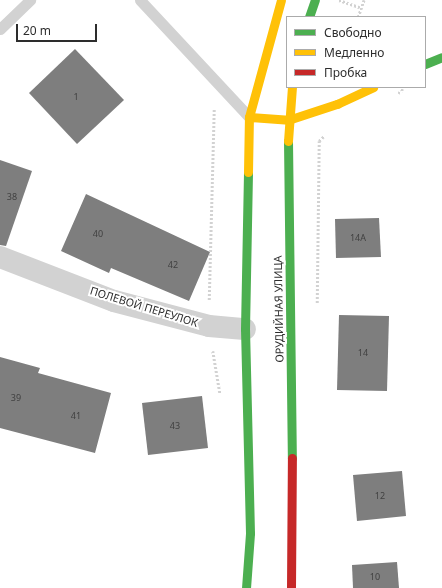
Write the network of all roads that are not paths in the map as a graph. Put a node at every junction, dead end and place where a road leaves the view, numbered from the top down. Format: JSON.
{"nodes":[{"id":1,"x":30,"y":0,"type":"edge"},
{"id":2,"x":140,"y":0,"type":"edge"},
{"id":3,"x":281,"y":0,"type":"edge"},
{"id":4,"x":315,"y":0,"type":"edge"},
{"id":5,"x":309,"y":16,"type":"edge"},
{"id":6,"x":0,"y":29,"type":"edge"},
{"id":7,"x":442,"y":57,"type":"edge"},
{"id":8,"x":426,"y":64,"type":"edge"},
{"id":9,"x":292,"y":88,"type":"edge"},
{"id":10,"x":371,"y":88,"type":"edge"},
{"id":11,"x":249,"y":117,"type":"junction"},
{"id":12,"x":288,"y":120,"type":"junction"},
{"id":13,"x":0,"y":257,"type":"edge"},
{"id":14,"x":245,"y":329,"type":"junction"},
{"id":15,"x":246,"y":588,"type":"edge"},
{"id":16,"x":291,"y":588,"type":"edge"}],
"edges":[{"from":1,"to":6,"type":"lane"},
{"from":2,"to":11,"type":"lane"},
{"from":3,"to":11,"type":"main road"},
{"from":4,"to":5,"type":"main road"},
{"from":7,"to":8,"type":"main road"},
{"from":9,"to":12,"type":"main road","name":"ОРУДИЙНАЯ УЛИЦА"},
{"from":10,"to":12,"type":"main road"},
{"from":11,"to":12,"type":"main road"},
{"from":11,"to":14,"type":"main road"},
{"from":12,"to":16,"type":"main road","name":"ОРУДИЙНАЯ УЛИЦА"},
{"from":13,"to":14,"type":"street","name":"ПОЛЕВОЙ ПЕРЕУЛОК"},
{"from":14,"to":15,"type":"main road"}]}
